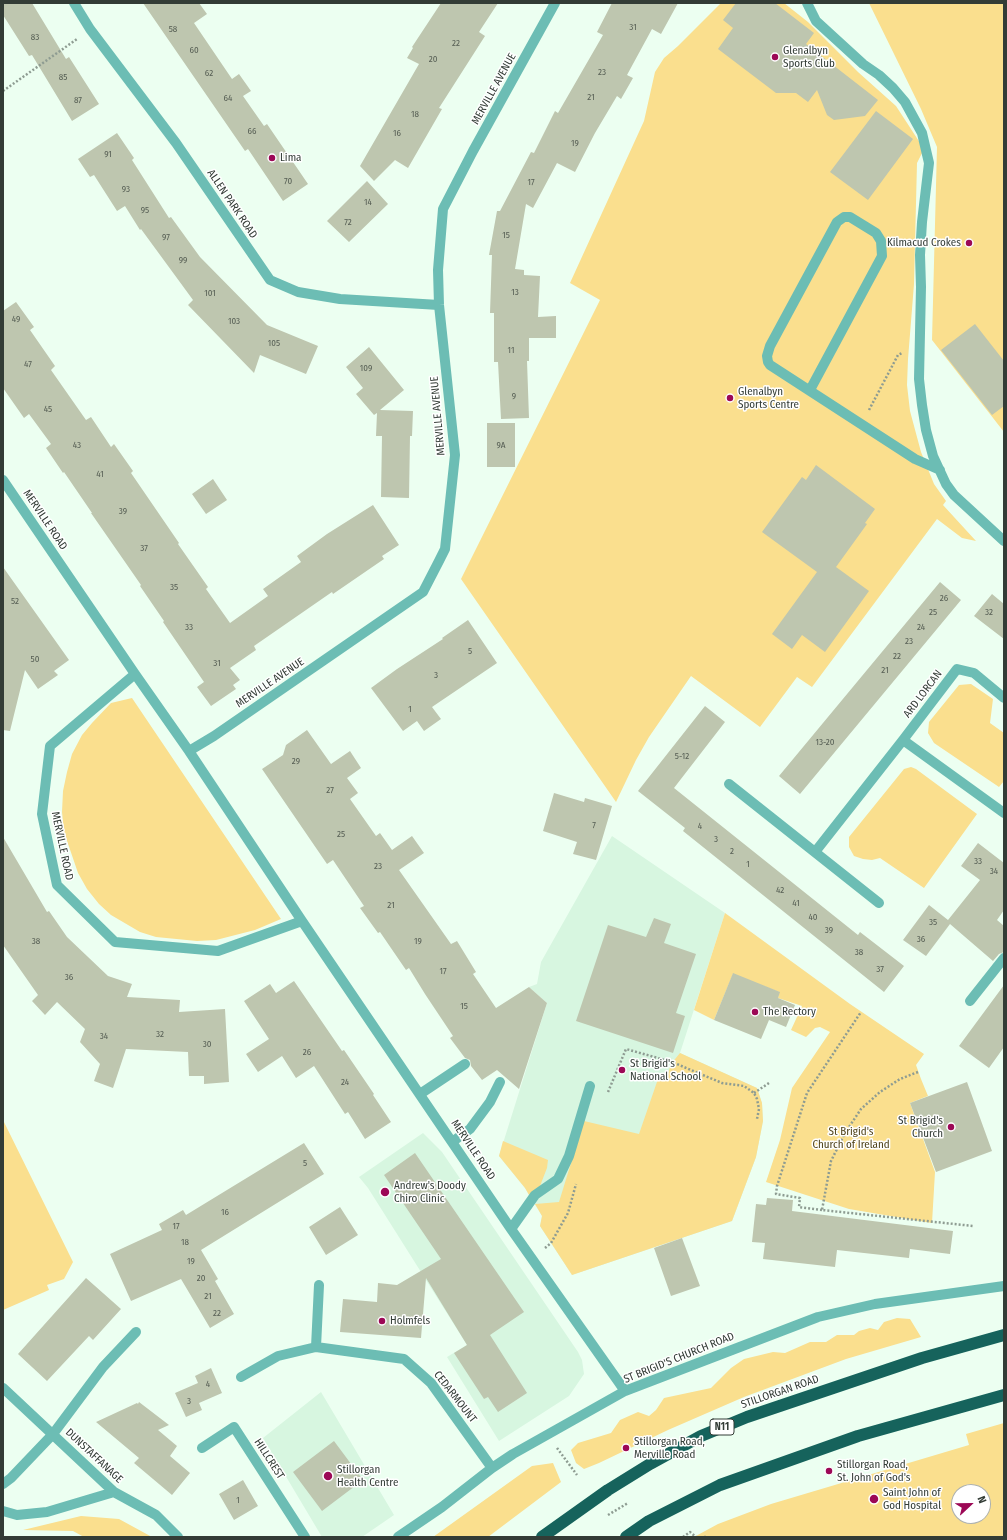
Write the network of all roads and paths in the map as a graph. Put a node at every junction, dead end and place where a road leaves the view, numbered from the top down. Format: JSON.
{"nodes":[{"id":1,"x":74,"y":3,"type":"edge"},
{"id":2,"x":555,"y":3,"type":"edge"},
{"id":3,"x":807,"y":3,"type":"edge"},
{"id":4,"x":90,"y":29,"type":"junction"},
{"id":5,"x":3,"y":91,"type":"edge"},
{"id":6,"x":438,"y":305,"type":"junction"},
{"id":7,"x":920,"y":352,"type":"junction"},
{"id":8,"x":810,"y":390,"type":"junction"},
{"id":9,"x":862,"y":424,"type":"junction"},
{"id":10,"x":940,"y":470,"type":"junction"},
{"id":11,"x":3,"y":480,"type":"edge"},
{"id":12,"x":1004,"y":541,"type":"edge"},
{"id":13,"x":135,"y":674,"type":"junction"},
{"id":14,"x":1004,"y":698,"type":"edge"},
{"id":15,"x":903,"y":740,"type":"junction"},
{"id":16,"x":189,"y":751,"type":"junction"},
{"id":17,"x":729,"y":784,"type":"dead end"},
{"id":18,"x":1004,"y":813,"type":"edge"},
{"id":19,"x":815,"y":852,"type":"junction"},
{"id":20,"x":879,"y":903,"type":"dead end"},
{"id":21,"x":302,"y":921,"type":"junction"},
{"id":22,"x":1004,"y":958,"type":"edge"},
{"id":23,"x":970,"y":1001,"type":"dead end"},
{"id":24,"x":861,"y":1012,"type":"dead end"},
{"id":25,"x":626,"y":1049,"type":"dead end"},
{"id":26,"x":465,"y":1064,"type":"dead end"},
{"id":27,"x":918,"y":1072,"type":"dead end"},
{"id":28,"x":500,"y":1082,"type":"dead end"},
{"id":29,"x":769,"y":1083,"type":"dead end"},
{"id":30,"x":590,"y":1086,"type":"dead end"},
{"id":31,"x":754,"y":1093,"type":"junction"},
{"id":32,"x":420,"y":1094,"type":"junction"},
{"id":33,"x":757,"y":1119,"type":"dead end"},
{"id":34,"x":452,"y":1142,"type":"junction"},
{"id":35,"x":822,"y":1210,"type":"junction"},
{"id":36,"x":973,"y":1226,"type":"dead end"},
{"id":37,"x":511,"y":1229,"type":"junction"},
{"id":38,"x":319,"y":1285,"type":"dead end"},
{"id":39,"x":1004,"y":1286,"type":"edge"},
{"id":40,"x":136,"y":1332,"type":"dead end"},
{"id":41,"x":1004,"y":1335,"type":"edge"},
{"id":42,"x":316,"y":1347,"type":"junction"},
{"id":43,"x":241,"y":1377,"type":"dead end"},
{"id":44,"x":3,"y":1388,"type":"edge"},
{"id":45,"x":626,"y":1391,"type":"junction"},
{"id":46,"x":1004,"y":1395,"type":"edge"},
{"id":47,"x":53,"y":1434,"type":"junction"},
{"id":48,"x":547,"y":1435,"type":"junction"},
{"id":49,"x":202,"y":1448,"type":"dead end"},
{"id":50,"x":492,"y":1468,"type":"junction"},
{"id":51,"x":577,"y":1475,"type":"dead end"},
{"id":52,"x":3,"y":1484,"type":"edge"},
{"id":53,"x":114,"y":1492,"type":"junction"},
{"id":54,"x":628,"y":1503,"type":"dead end"},
{"id":55,"x":3,"y":1511,"type":"edge"},
{"id":56,"x":605,"y":1516,"type":"dead end"},
{"id":57,"x":178,"y":1537,"type":"edge"},
{"id":58,"x":305,"y":1537,"type":"edge"},
{"id":59,"x":398,"y":1537,"type":"edge"},
{"id":60,"x":542,"y":1537,"type":"edge"},
{"id":61,"x":626,"y":1537,"type":"edge"},
{"id":62,"x":683,"y":1537,"type":"edge"},
{"id":63,"x":696,"y":1537,"type":"edge"},
{"id":64,"x":704,"y":1537,"type":"edge"},
{"id":65,"x":707,"y":1537,"type":"edge"}],
"edges":[{"from":1,"to":4,"type":"street","name":"ALLEN PARK ROAD"},
{"from":2,"to":6,"type":"street","name":"MERVILLE AVENUE"},
{"from":3,"to":7,"type":"street"},
{"from":4,"to":5,"type":"path"},
{"from":4,"to":6,"type":"street","name":"ALLEN PARK ROAD"},
{"from":6,"to":16,"type":"street","name":"MERVILLE AVENUE"},
{"from":7,"to":9,"type":"path"},
{"from":7,"to":10,"type":"street"},
{"from":8,"to":8,"type":"street"},
{"from":8,"to":9,"type":"street"},
{"from":9,"to":10,"type":"street"},
{"from":10,"to":12,"type":"street"},
{"from":11,"to":13,"type":"street","name":"MERVILLE ROAD"},
{"from":13,"to":16,"type":"street","name":"MERVILLE ROAD"},
{"from":13,"to":21,"type":"street","name":"MERVILLE ROAD"},
{"from":14,"to":15,"type":"street","name":"ARD LORCAN"},
{"from":15,"to":18,"type":"street"},
{"from":15,"to":19,"type":"street","name":"ARD LORCAN"},
{"from":16,"to":21,"type":"street","name":"MERVILLE ROAD"},
{"from":17,"to":19,"type":"street"},
{"from":19,"to":20,"type":"street"},
{"from":21,"to":32,"type":"street","name":"MERVILLE ROAD"},
{"from":22,"to":23,"type":"street"},
{"from":24,"to":35,"type":"path"},
{"from":25,"to":31,"type":"path"},
{"from":26,"to":32,"type":"street"},
{"from":27,"to":35,"type":"path"},
{"from":28,"to":34,"type":"street"},
{"from":29,"to":31,"type":"path"},
{"from":30,"to":37,"type":"street"},
{"from":31,"to":33,"type":"path"},
{"from":32,"to":34,"type":"street","name":"MERVILLE ROAD"},
{"from":34,"to":37,"type":"street","name":"MERVILLE ROAD"},
{"from":35,"to":36,"type":"path"},
{"from":37,"to":45,"type":"street","name":"MERVILLE ROAD"},
{"from":38,"to":42,"type":"street"},
{"from":39,"to":45,"type":"street","name":"ST BRIGID'S CHURCH ROAD"},
{"from":40,"to":47,"type":"street","name":"DUNSTAFFANAGE"},
{"from":41,"to":60,"type":"highway","name":"STILLORGAN ROAD","number":"N11"},
{"from":42,"to":43,"type":"street","name":"CEDARMOUNT"},
{"from":42,"to":50,"type":"street","name":"CEDARMOUNT"},
{"from":44,"to":47,"type":"street","name":"DUNSTAFFANAGE"},
{"from":45,"to":48,"type":"street","name":"ST BRIGID'S CHURCH ROAD"},
{"from":46,"to":61,"type":"highway"},
{"from":47,"to":52,"type":"street"},
{"from":47,"to":53,"type":"street","name":"DUNSTAFFANAGE"},
{"from":48,"to":50,"type":"street","name":"ST BRIGID'S CHURCH ROAD"},
{"from":48,"to":51,"type":"path"},
{"from":49,"to":58,"type":"street","name":"HILLCREST"},
{"from":50,"to":59,"type":"street","name":"ST BRIGID'S CHURCH ROAD"},
{"from":53,"to":55,"type":"street"},
{"from":53,"to":57,"type":"street","name":"DUNSTAFFANAGE"},
{"from":54,"to":56,"type":"path"},
{"from":62,"to":63,"type":"path"},
{"from":64,"to":65,"type":"path"}]}
